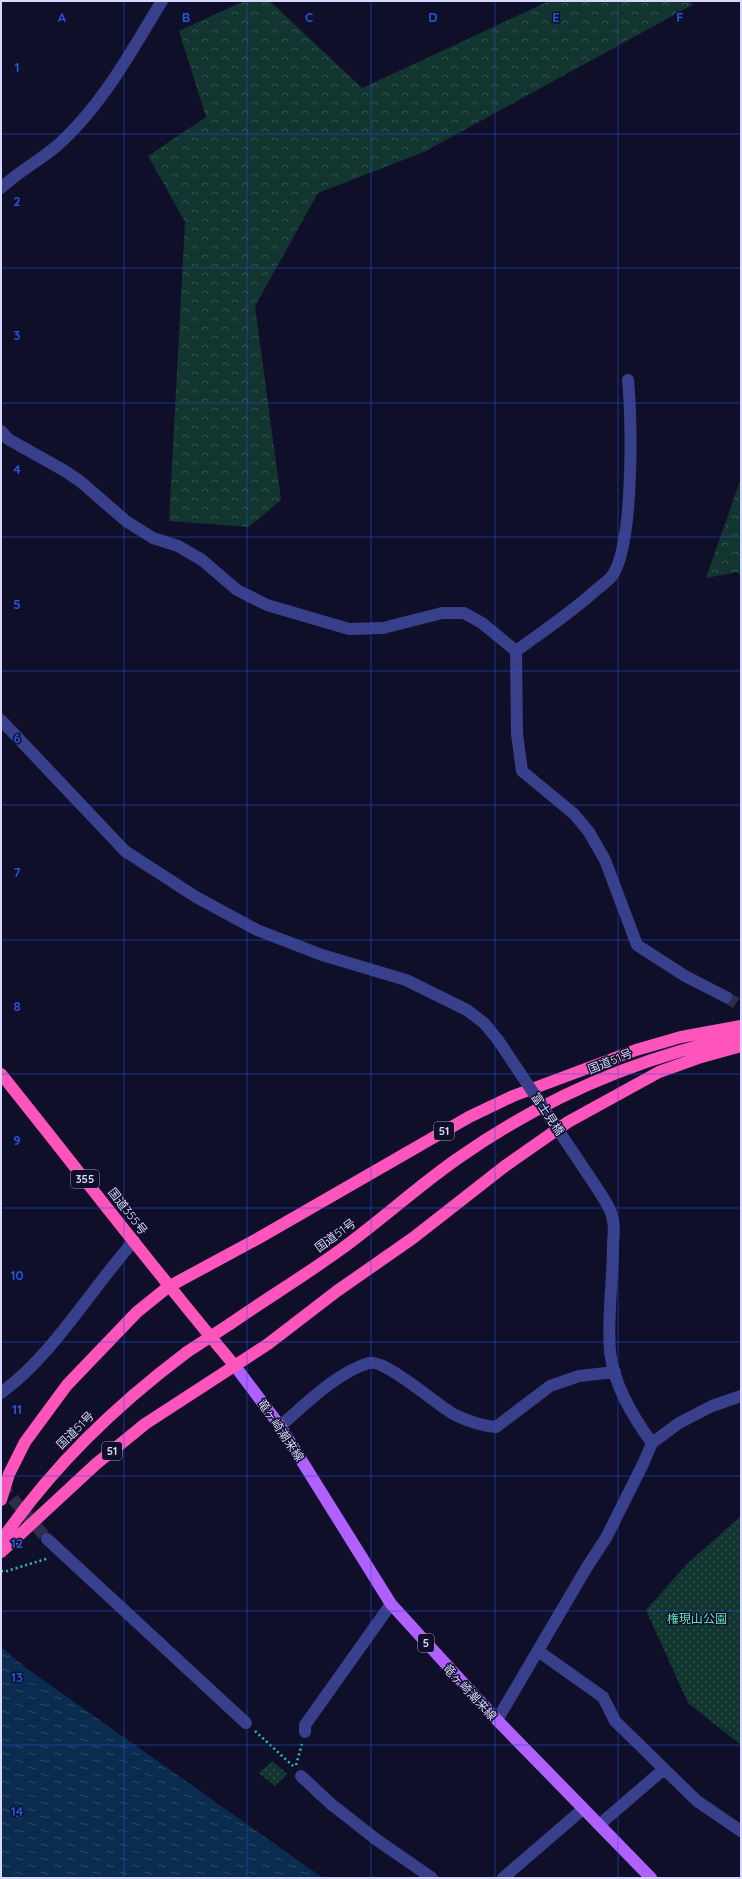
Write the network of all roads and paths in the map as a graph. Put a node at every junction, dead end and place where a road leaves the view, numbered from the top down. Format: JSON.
{"nodes":[{"id":1,"x":162,"y":1,"type":"edge"},
{"id":2,"x":1,"y":188,"type":"edge"},
{"id":3,"x":628,"y":380,"type":"dead end"},
{"id":4,"x":1,"y":431,"type":"edge"},
{"id":5,"x":516,"y":651,"type":"junction"},
{"id":6,"x":1,"y":720,"type":"edge"},
{"id":7,"x":726,"y":997,"type":"tunnel mouth"},
{"id":8,"x":741,"y":1026,"type":"edge"},
{"id":9,"x":741,"y":1036,"type":"edge"},
{"id":10,"x":741,"y":1046,"type":"edge"},
{"id":11,"x":1,"y":1074,"type":"edge"},
{"id":12,"x":134,"y":1241,"type":"junction"},
{"id":13,"x":168,"y":1287,"type":"junction"},
{"id":14,"x":235,"y":1366,"type":"junction"},
{"id":15,"x":615,"y":1372,"type":"junction"},
{"id":16,"x":1,"y":1393,"type":"edge"},
{"id":17,"x":741,"y":1396,"type":"edge"},
{"id":18,"x":280,"y":1426,"type":"junction"},
{"id":19,"x":652,"y":1443,"type":"junction"},
{"id":20,"x":1,"y":1500,"type":"edge"},
{"id":21,"x":47,"y":1539,"type":"tunnel mouth"},
{"id":22,"x":1,"y":1541,"type":"edge"},
{"id":23,"x":1,"y":1552,"type":"edge"},
{"id":24,"x":63,"y":1553,"type":"junction"},
{"id":25,"x":1,"y":1571,"type":"edge"},
{"id":26,"x":391,"y":1604,"type":"junction"},
{"id":27,"x":538,"y":1651,"type":"junction"},
{"id":28,"x":497,"y":1720,"type":"junction"},
{"id":29,"x":246,"y":1723,"type":"joint"},
{"id":30,"x":304,"y":1732,"type":"joint"},
{"id":31,"x":664,"y":1769,"type":"junction"},
{"id":32,"x":301,"y":1776,"type":"dead end"},
{"id":33,"x":584,"y":1809,"type":"junction"},
{"id":34,"x":599,"y":1825,"type":"junction"},
{"id":35,"x":741,"y":1831,"type":"edge"},
{"id":36,"x":432,"y":1878,"type":"edge"},
{"id":37,"x":503,"y":1878,"type":"edge"},
{"id":38,"x":651,"y":1878,"type":"edge"}],
"edges":[{"from":1,"to":2,"type":"street"},
{"from":3,"to":5,"type":"street"},
{"from":4,"to":5,"type":"street"},
{"from":5,"to":7,"type":"street"},
{"from":6,"to":15,"type":"street","name":"富士見橋","bridge":true},
{"from":8,"to":13,"type":"highway","number":"51"},
{"from":9,"to":22,"type":"highway","name":"国道51号","number":"51","bridge":true},
{"from":10,"to":14,"type":"highway","number":"51"},
{"from":11,"to":12,"type":"highway","name":"国道355号","number":"355"},
{"from":12,"to":13,"type":"highway","name":"国道355号","number":"355"},
{"from":12,"to":16,"type":"street"},
{"from":13,"to":14,"type":"highway","name":"国道355号","number":"355"},
{"from":13,"to":20,"type":"highway","number":"51"},
{"from":14,"to":18,"type":"main road","name":"竜ヶ崎潮来線","number":"5"},
{"from":14,"to":23,"type":"highway","number":"51"},
{"from":15,"to":18,"type":"street"},
{"from":15,"to":19,"type":"street","name":"富士見橋"},
{"from":17,"to":19,"type":"street"},
{"from":18,"to":26,"type":"main road","name":"竜ヶ崎潮来線","number":"5"},
{"from":19,"to":27,"type":"street"},
{"from":21,"to":24,"type":"street"},
{"from":24,"to":25,"type":"path"},
{"from":24,"to":29,"type":"street"},
{"from":26,"to":28,"type":"main road","name":"竜ヶ崎潮来線","number":"5"},
{"from":26,"to":30,"type":"street"},
{"from":27,"to":28,"type":"street"},
{"from":27,"to":31,"type":"street"},
{"from":28,"to":33,"type":"main road","name":"竜ヶ崎潮来線","number":"5"},
{"from":29,"to":30,"type":"path"},
{"from":31,"to":34,"type":"street"},
{"from":31,"to":35,"type":"street"},
{"from":32,"to":36,"type":"street"},
{"from":33,"to":34,"type":"main road","name":"竜ヶ崎潮来線","number":"5"},
{"from":33,"to":37,"type":"street"},
{"from":34,"to":38,"type":"main road","name":"竜ヶ崎潮来線","number":"5"}]}
